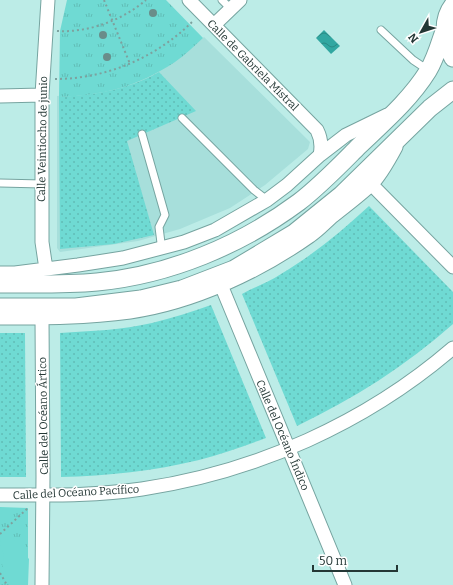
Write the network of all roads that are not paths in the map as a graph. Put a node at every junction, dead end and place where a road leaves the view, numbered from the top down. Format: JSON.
{"nodes":[{"id":1,"x":189,"y":0,"type":"edge"},
{"id":2,"x":49,"y":3,"type":"edge"},
{"id":3,"x":231,"y":3,"type":"edge"},
{"id":4,"x":450,"y":4,"type":"edge"},
{"id":5,"x":214,"y":25,"type":"junction"},
{"id":6,"x":445,"y":28,"type":"junction"},
{"id":7,"x":381,"y":30,"type":"dead end"},
{"id":8,"x":453,"y":58,"type":"edge"},
{"id":9,"x":428,"y":70,"type":"junction"},
{"id":10,"x":453,"y":90,"type":"edge"},
{"id":11,"x":42,"y":95,"type":"junction"},
{"id":12,"x":0,"y":96,"type":"edge"},
{"id":13,"x":396,"y":110,"type":"junction"},
{"id":14,"x":182,"y":118,"type":"dead end"},
{"id":15,"x":317,"y":130,"type":"junction"},
{"id":16,"x":142,"y":134,"type":"dead end"},
{"id":17,"x":346,"y":135,"type":"junction"},
{"id":18,"x":401,"y":136,"type":"junction"},
{"id":19,"x":320,"y":156,"type":"junction"},
{"id":20,"x":0,"y":183,"type":"edge"},
{"id":21,"x":42,"y":184,"type":"junction"},
{"id":22,"x":371,"y":184,"type":"junction"},
{"id":23,"x":267,"y":200,"type":"junction"},
{"id":24,"x":158,"y":250,"type":"junction"},
{"id":25,"x":453,"y":267,"type":"edge"},
{"id":26,"x":46,"y":269,"type":"junction"},
{"id":27,"x":0,"y":273,"type":"edge"},
{"id":28,"x":0,"y":284,"type":"edge"},
{"id":29,"x":221,"y":285,"type":"junction"},
{"id":30,"x":160,"y":294,"type":"junction"},
{"id":31,"x":178,"y":301,"type":"junction"},
{"id":32,"x":109,"y":303,"type":"junction"},
{"id":33,"x":0,"y":308,"type":"edge"},
{"id":34,"x":96,"y":316,"type":"junction"},
{"id":35,"x":0,"y":318,"type":"edge"},
{"id":36,"x":42,"y":318,"type":"junction"},
{"id":37,"x":453,"y":348,"type":"edge"},
{"id":38,"x":288,"y":449,"type":"junction"},
{"id":39,"x":0,"y":495,"type":"edge"},
{"id":40,"x":43,"y":495,"type":"junction"},
{"id":41,"x":42,"y":585,"type":"edge"},
{"id":42,"x":344,"y":585,"type":"edge"}],
"edges":[{"from":1,"to":5,"type":"street","name":"Calle de Gabriela Mistral"},
{"from":2,"to":11,"type":"street","name":"Calle Veintiocho de junio"},
{"from":3,"to":5,"type":"street"},
{"from":4,"to":6,"type":"street"},
{"from":5,"to":15,"type":"street","name":"Calle de Gabriela Mistral"},
{"from":6,"to":8,"type":"street"},
{"from":6,"to":9,"type":"street"},
{"from":7,"to":9,"type":"lane"},
{"from":9,"to":13,"type":"street"},
{"from":10,"to":18,"type":"street"},
{"from":11,"to":12,"type":"street"},
{"from":11,"to":21,"type":"street","name":"Calle Veintiocho de junio"},
{"from":13,"to":17,"type":"street"},
{"from":13,"to":28,"type":"street"},
{"from":14,"to":23,"type":"lane"},
{"from":15,"to":17,"type":"street"},
{"from":15,"to":19,"type":"street","name":"Calle de Gabriela Mistral"},
{"from":16,"to":24,"type":"lane"},
{"from":17,"to":19,"type":"street"},
{"from":18,"to":22,"type":"street"},
{"from":18,"to":30,"type":"street"},
{"from":19,"to":23,"type":"street"},
{"from":20,"to":21,"type":"lane"},
{"from":21,"to":26,"type":"street","name":"Calle Veintiocho de junio"},
{"from":22,"to":25,"type":"street"},
{"from":22,"to":29,"type":"street"},
{"from":23,"to":24,"type":"street"},
{"from":24,"to":26,"type":"street"},
{"from":26,"to":27,"type":"street"},
{"from":29,"to":31,"type":"street"},
{"from":29,"to":38,"type":"street","name":"Calle del Océano Índico"},
{"from":30,"to":31,"type":"street"},
{"from":30,"to":32,"type":"street"},
{"from":31,"to":34,"type":"street"},
{"from":32,"to":33,"type":"street"},
{"from":32,"to":34,"type":"street"},
{"from":34,"to":36,"type":"street"},
{"from":35,"to":36,"type":"street"},
{"from":36,"to":40,"type":"street","name":"Calle del Océano Ártico"},
{"from":37,"to":38,"type":"street","name":"Calle del Océano Pacífico"},
{"from":38,"to":40,"type":"street","name":"Calle del Océano Pacífico"},
{"from":38,"to":42,"type":"street","name":"Calle del Océano Índico"},
{"from":39,"to":40,"type":"street","name":"Calle del Océano Pacífico"},
{"from":40,"to":41,"type":"street","name":"Calle del Océano Ártico"}]}
